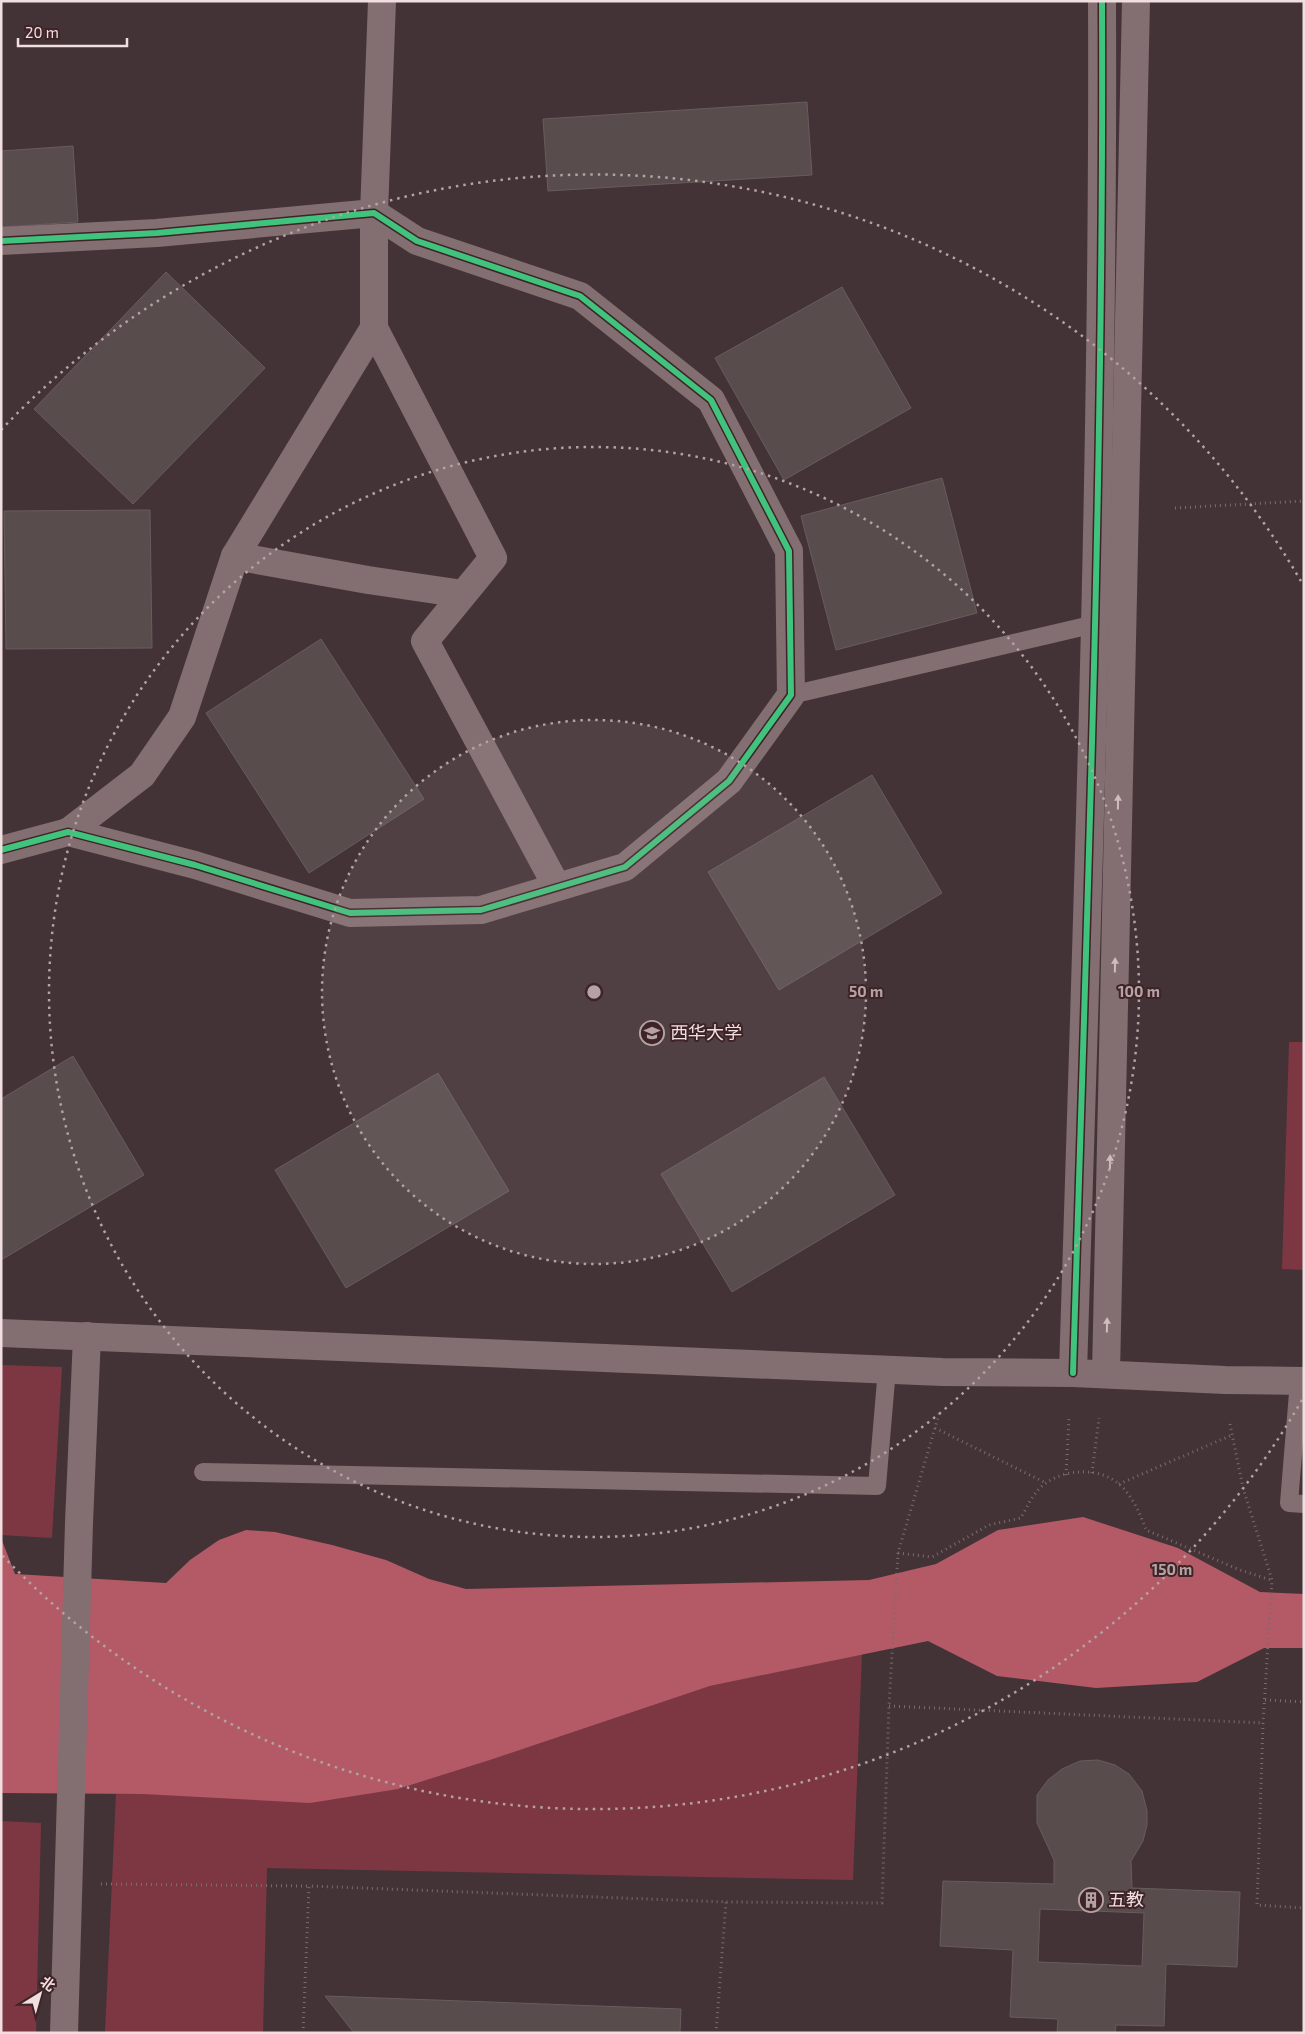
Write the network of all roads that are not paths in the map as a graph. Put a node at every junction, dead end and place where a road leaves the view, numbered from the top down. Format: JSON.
{"nodes":[{"id":1,"x":382,"y":1,"type":"edge"},
{"id":2,"x":1102,"y":1,"type":"edge"},
{"id":3,"x":1136,"y":1,"type":"edge"},
{"id":4,"x":374,"y":213,"type":"junction"},
{"id":5,"x":1,"y":241,"type":"edge"},
{"id":6,"x":374,"y":328,"type":"junction"},
{"id":7,"x":235,"y":556,"type":"junction"},
{"id":8,"x":463,"y":594,"type":"junction"},
{"id":9,"x":1095,"y":624,"type":"junction"},
{"id":10,"x":791,"y":695,"type":"junction"},
{"id":11,"x":68,"y":832,"type":"junction"},
{"id":12,"x":1,"y":850,"type":"edge"},
{"id":13,"x":557,"y":887,"type":"junction"},
{"id":14,"x":1,"y":1333,"type":"edge"},
{"id":15,"x":87,"y":1336,"type":"junction"},
{"id":16,"x":887,"y":1369,"type":"junction"},
{"id":17,"x":1073,"y":1372,"type":"junction"},
{"id":18,"x":1106,"y":1373,"type":"junction"},
{"id":19,"x":1301,"y":1381,"type":"edge"},
{"id":20,"x":204,"y":1472,"type":"dead end"},
{"id":21,"x":1304,"y":1504,"type":"edge"},
{"id":22,"x":64,"y":2033,"type":"edge"}],
"edges":[{"from":1,"to":4,"type":"street"},
{"from":2,"to":9,"type":"street"},
{"from":18,"to":3,"type":"street","one_way":true},
{"from":4,"to":5,"type":"street"},
{"from":4,"to":6,"type":"street"},
{"from":4,"to":10,"type":"street"},
{"from":6,"to":7,"type":"street"},
{"from":6,"to":8,"type":"street"},
{"from":7,"to":8,"type":"street"},
{"from":7,"to":11,"type":"street"},
{"from":8,"to":13,"type":"street"},
{"from":9,"to":10,"type":"lane"},
{"from":9,"to":17,"type":"street"},
{"from":10,"to":13,"type":"street"},
{"from":11,"to":12,"type":"street"},
{"from":11,"to":13,"type":"street"},
{"from":14,"to":15,"type":"street"},
{"from":15,"to":16,"type":"street"},
{"from":15,"to":22,"type":"street"},
{"from":16,"to":17,"type":"street"},
{"from":16,"to":20,"type":"lane"},
{"from":17,"to":18,"type":"street"},
{"from":18,"to":19,"type":"street"},
{"from":19,"to":21,"type":"lane"}]}
